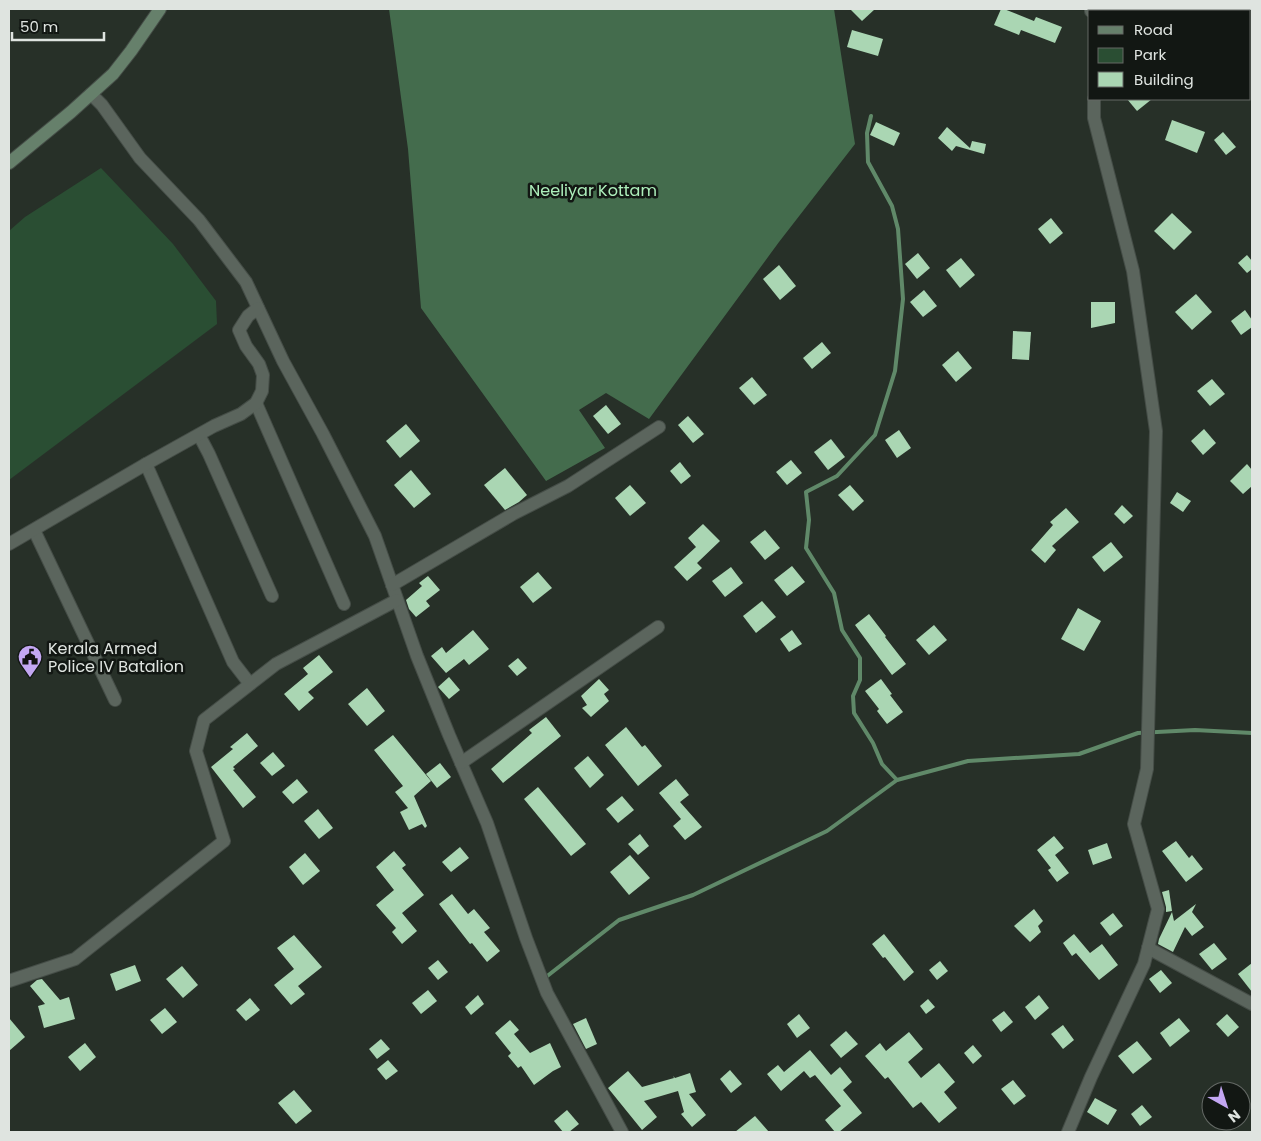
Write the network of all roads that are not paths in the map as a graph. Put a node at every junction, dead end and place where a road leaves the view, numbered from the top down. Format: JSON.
{"nodes":[{"id":1,"x":160,"y":9,"type":"edge"},
{"id":2,"x":91,"y":94,"type":"junction"},
{"id":3,"x":1094,"y":100,"type":"edge"},
{"id":4,"x":9,"y":163,"type":"edge"},
{"id":5,"x":258,"y":308,"type":"junction"},
{"id":6,"x":256,"y":403,"type":"junction"},
{"id":7,"x":659,"y":427,"type":"dead end"},
{"id":8,"x":199,"y":435,"type":"junction"},
{"id":9,"x":146,"y":464,"type":"junction"},
{"id":10,"x":34,"y":530,"type":"junction"},
{"id":11,"x":9,"y":544,"type":"edge"},
{"id":12,"x":392,"y":585,"type":"junction"},
{"id":13,"x":272,"y":596,"type":"dead end"},
{"id":14,"x":397,"y":600,"type":"junction"},
{"id":15,"x":344,"y":604,"type":"dead end"},
{"id":16,"x":658,"y":627,"type":"dead end"},
{"id":17,"x":250,"y":684,"type":"junction"},
{"id":18,"x":115,"y":700,"type":"dead end"},
{"id":19,"x":461,"y":763,"type":"junction"},
{"id":20,"x":1148,"y":948,"type":"junction"},
{"id":21,"x":9,"y":981,"type":"edge"},
{"id":22,"x":1252,"y":1004,"type":"edge"},
{"id":23,"x":622,"y":1132,"type":"edge"},
{"id":24,"x":1068,"y":1132,"type":"edge"}],
"edges":[{"from":1,"to":2,"type":"main road"},
{"from":2,"to":4,"type":"main road"},
{"from":2,"to":5,"type":"street"},
{"from":3,"to":20,"type":"street"},
{"from":5,"to":6,"type":"street"},
{"from":5,"to":12,"type":"street"},
{"from":6,"to":8,"type":"street"},
{"from":6,"to":15,"type":"street"},
{"from":7,"to":12,"type":"street"},
{"from":8,"to":9,"type":"street"},
{"from":8,"to":13,"type":"street"},
{"from":9,"to":10,"type":"street"},
{"from":9,"to":17,"type":"street"},
{"from":10,"to":11,"type":"street"},
{"from":10,"to":18,"type":"street"},
{"from":12,"to":14,"type":"street"},
{"from":14,"to":17,"type":"street"},
{"from":14,"to":19,"type":"street"},
{"from":16,"to":19,"type":"street"},
{"from":17,"to":21,"type":"street"},
{"from":19,"to":23,"type":"street"},
{"from":20,"to":22,"type":"street"},
{"from":20,"to":24,"type":"street"}]}
